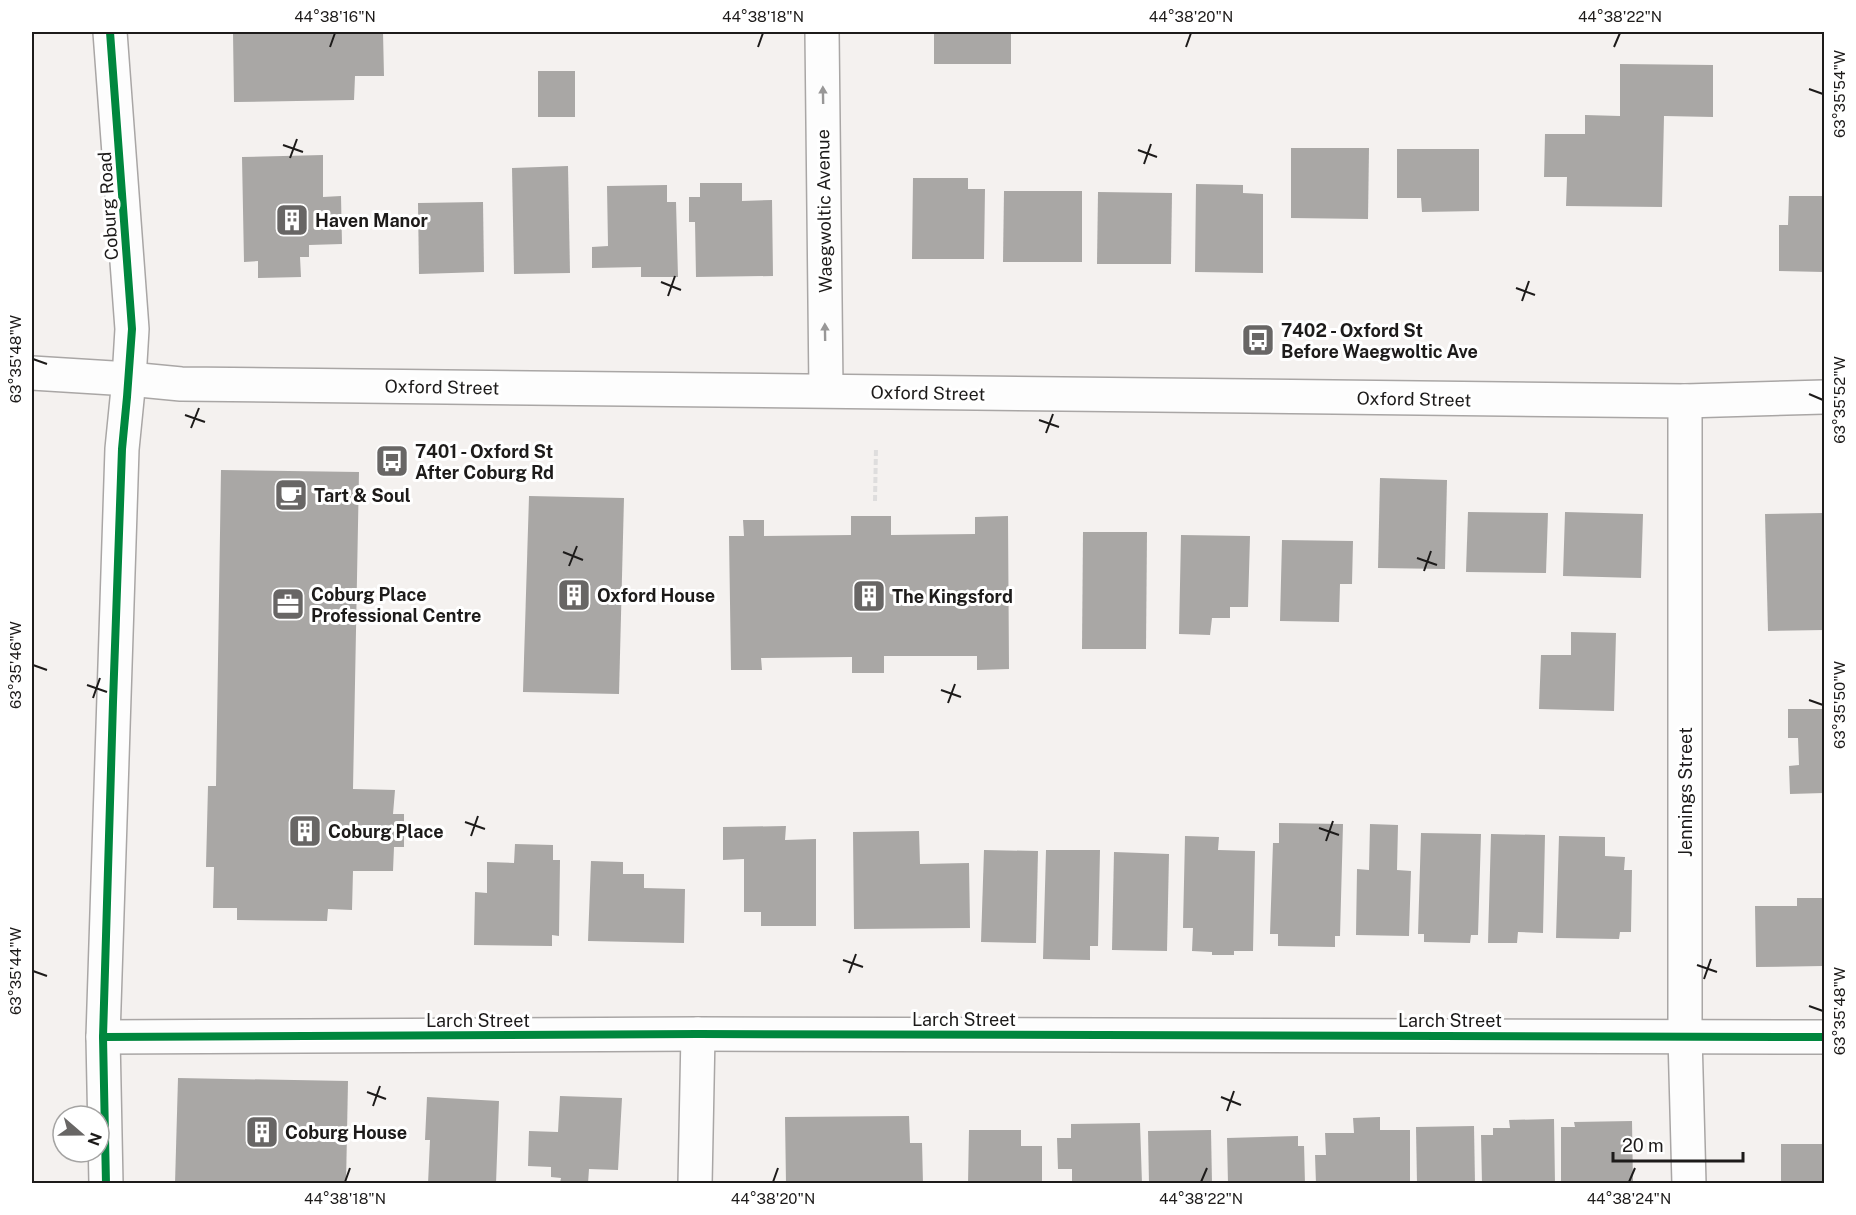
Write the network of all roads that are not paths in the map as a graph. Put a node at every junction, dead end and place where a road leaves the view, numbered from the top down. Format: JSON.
{"nodes":[{"id":1,"x":110,"y":32,"type":"edge"},
{"id":2,"x":822,"y":32,"type":"edge"},
{"id":3,"x":32,"y":373,"type":"edge"},
{"id":4,"x":129,"y":379,"type":"junction"},
{"id":5,"x":826,"y":390,"type":"junction"},
{"id":6,"x":1824,"y":397,"type":"edge"},
{"id":7,"x":1685,"y":401,"type":"junction"},
{"id":8,"x":698,"y":1034,"type":"junction"},
{"id":9,"x":1685,"y":1036,"type":"junction"},
{"id":10,"x":104,"y":1037,"type":"junction"},
{"id":11,"x":1824,"y":1037,"type":"edge"},
{"id":12,"x":106,"y":1184,"type":"edge"},
{"id":13,"x":694,"y":1184,"type":"edge"},
{"id":14,"x":1689,"y":1184,"type":"edge"}],
"edges":[{"from":1,"to":4,"type":"street","name":"Coburg Road"},
{"from":5,"to":2,"type":"street","name":"Waegwoltic Avenue","one_way":true},
{"from":3,"to":4,"type":"street","name":"Oxford Street"},
{"from":4,"to":5,"type":"street","name":"Oxford Street"},
{"from":4,"to":10,"type":"street","name":"Coburg Road"},
{"from":5,"to":7,"type":"street","name":"Oxford Street"},
{"from":6,"to":7,"type":"street","name":"Oxford Street"},
{"from":7,"to":9,"type":"street","name":"Jennings Street"},
{"from":8,"to":9,"type":"street","name":"Larch Street"},
{"from":8,"to":10,"type":"street","name":"Larch Street"},
{"from":8,"to":13,"type":"street"},
{"from":9,"to":11,"type":"street","name":"Larch Street"},
{"from":9,"to":14,"type":"street","name":"Jennings Street"},
{"from":10,"to":12,"type":"street","name":"Coburg Road"}]}
